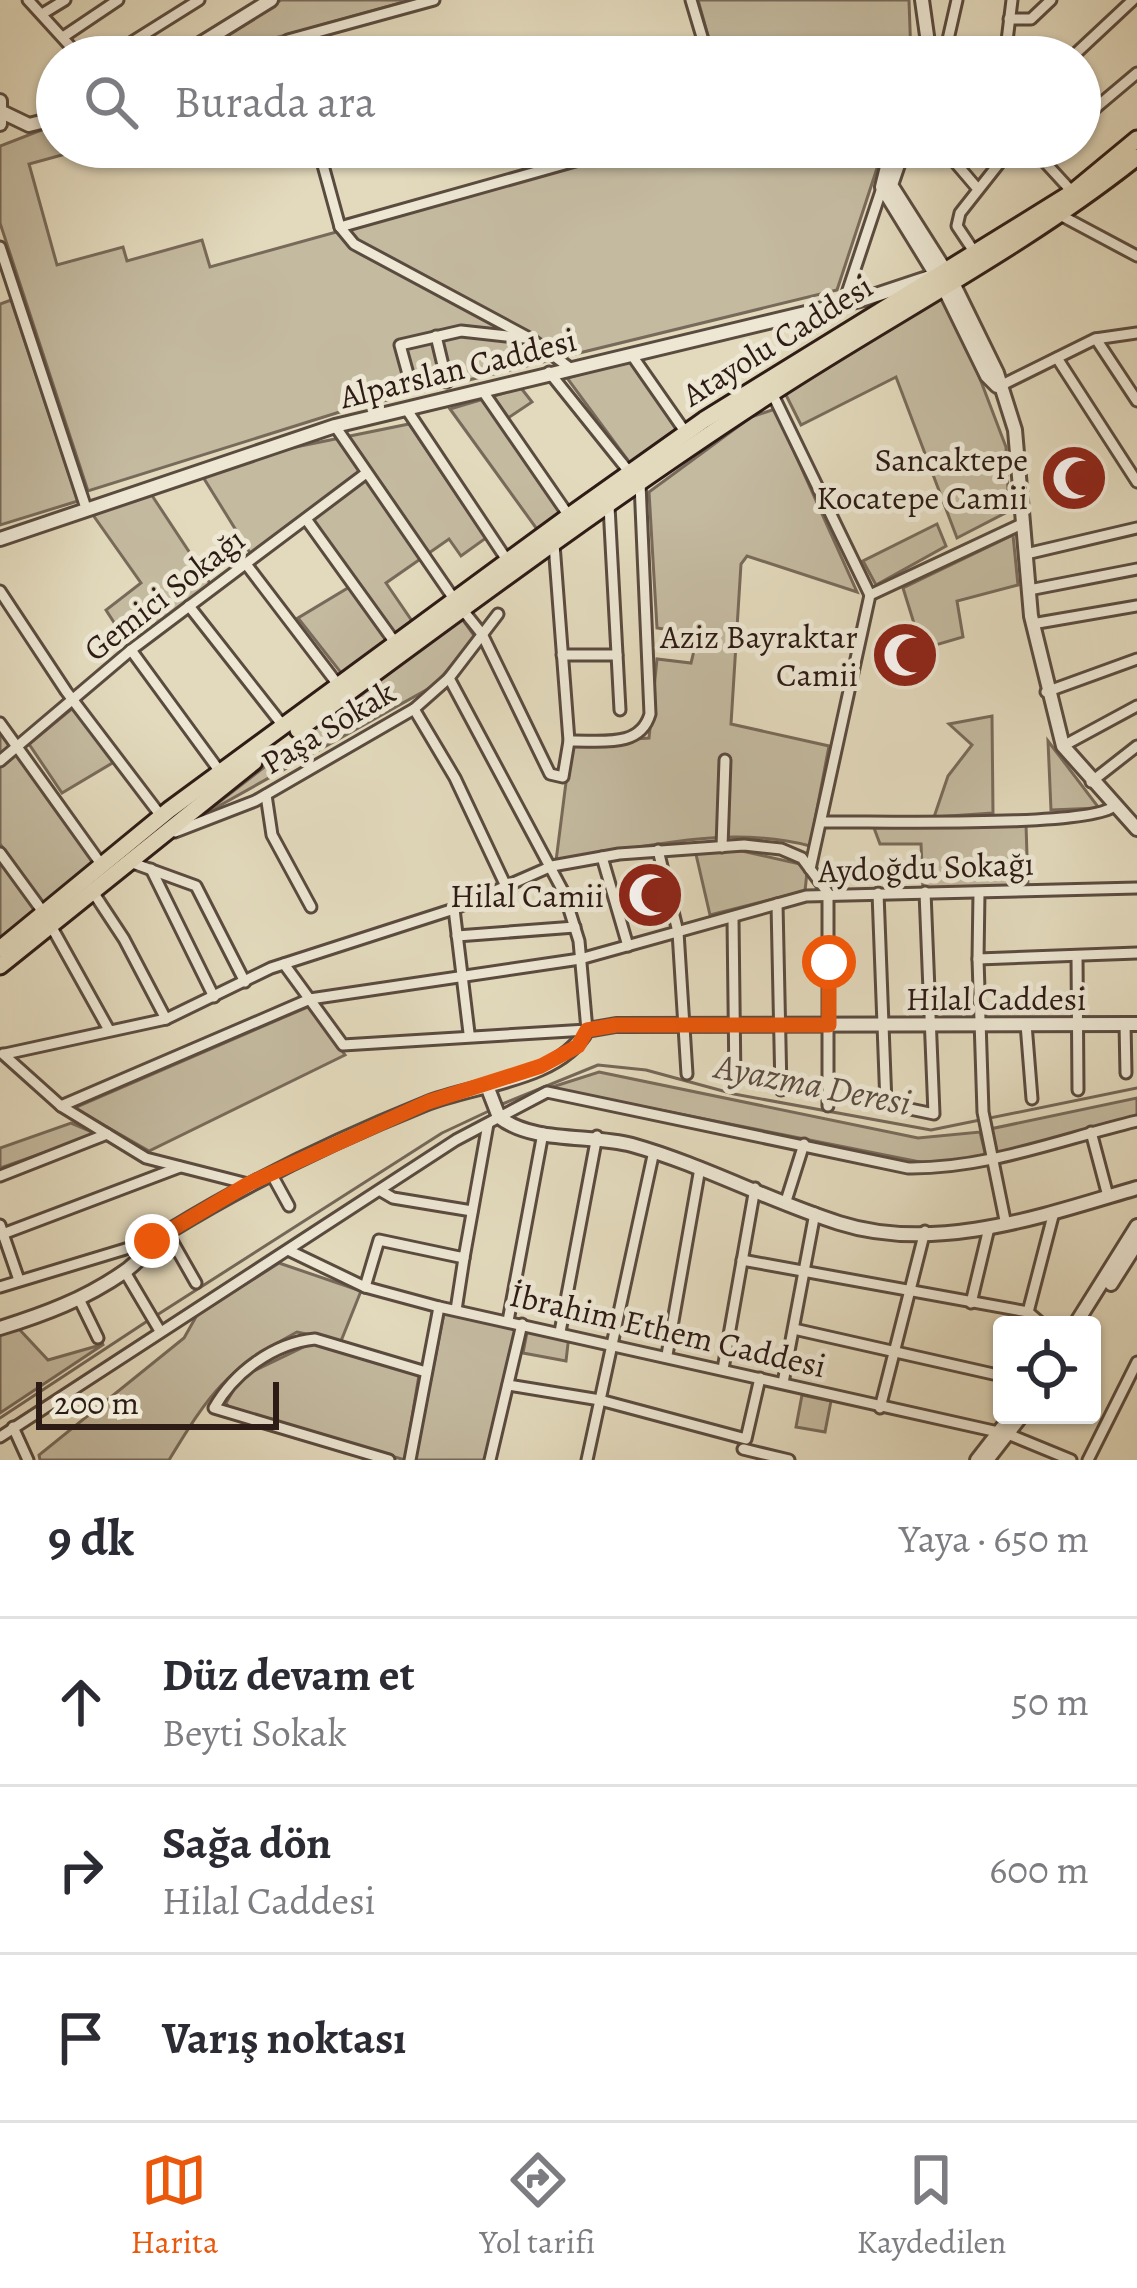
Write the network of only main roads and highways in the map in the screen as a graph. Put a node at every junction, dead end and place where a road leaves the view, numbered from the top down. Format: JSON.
{"nodes":[{"id":1,"x":1137,"y":139,"type":"edge"},
{"id":2,"x":1137,"y":157,"type":"edge"},
{"id":3,"x":1077,"y":197,"type":"junction"},
{"id":4,"x":943,"y":277,"type":"junction"},
{"id":5,"x":635,"y":478,"type":"junction"},
{"id":6,"x":458,"y":604,"type":"junction"},
{"id":7,"x":46,"y":918,"type":"junction"},
{"id":8,"x":0,"y":949,"type":"edge"},
{"id":9,"x":0,"y":966,"type":"edge"}],
"edges":[{"from":1,"to":3,"type":"main road","name":"Atayolu Caddesi"},
{"from":2,"to":3,"type":"main road","name":"Atayolu Caddesi"},
{"from":3,"to":4,"type":"main road","name":"Atayolu Caddesi"},
{"from":3,"to":4,"type":"main road","name":"Atayolu Caddesi"},
{"from":4,"to":5,"type":"main road","name":"Atayolu Caddesi"},
{"from":4,"to":5,"type":"main road","name":"Atayolu Caddesi"},
{"from":5,"to":6,"type":"main road","name":"Atayolu Caddesi"},
{"from":5,"to":6,"type":"main road","name":"Atayolu Caddesi"},
{"from":6,"to":7,"type":"main road","name":"Atayolu Caddesi"},
{"from":6,"to":7,"type":"main road","name":"Atayolu Caddesi"},
{"from":7,"to":8,"type":"main road","name":"Atayolu Caddesi"},
{"from":7,"to":9,"type":"main road","name":"Atayolu Caddesi"}]}
